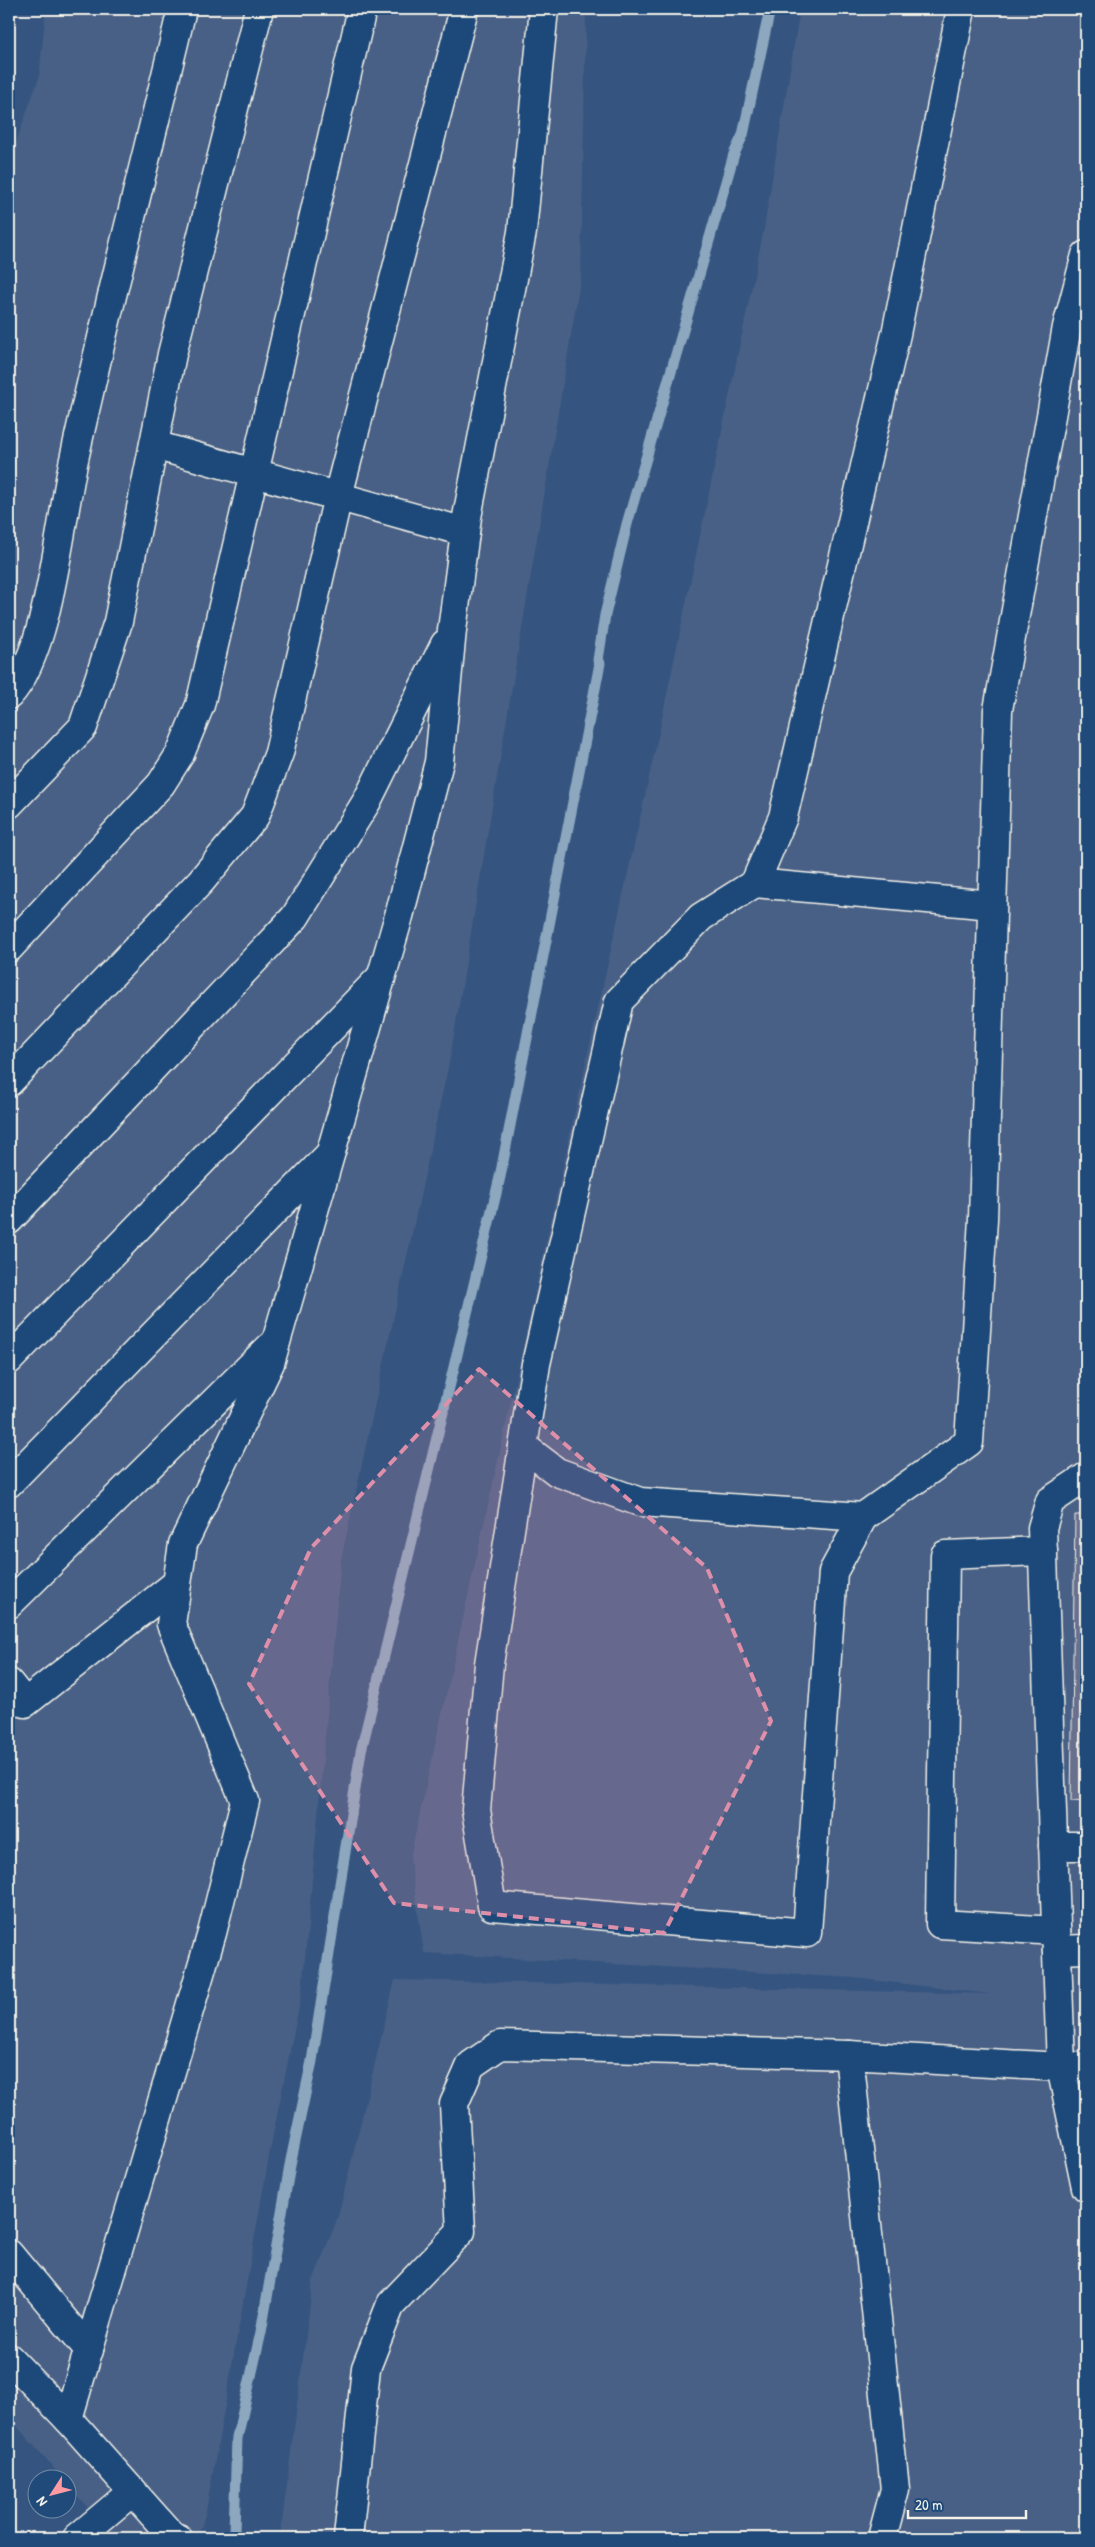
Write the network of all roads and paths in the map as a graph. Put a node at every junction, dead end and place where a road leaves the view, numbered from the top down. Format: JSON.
{"nodes":[{"id":1,"x":182,"y":9,"type":"edge"},
{"id":2,"x":260,"y":9,"type":"edge"},
{"id":3,"x":362,"y":9,"type":"edge"},
{"id":4,"x":464,"y":9,"type":"edge"},
{"id":5,"x":544,"y":9,"type":"edge"},
{"id":6,"x":961,"y":9,"type":"edge"},
{"id":7,"x":1086,"y":255,"type":"edge"},
{"id":8,"x":154,"y":445,"type":"junction"},
{"id":9,"x":254,"y":473,"type":"junction"},
{"id":10,"x":338,"y":496,"type":"junction"},
{"id":11,"x":465,"y":532,"type":"junction"},
{"id":12,"x":452,"y":630,"type":"junction"},
{"id":13,"x":9,"y":694,"type":"edge"},
{"id":14,"x":9,"y":804,"type":"edge"},
{"id":15,"x":754,"y":883,"type":"junction"},
{"id":16,"x":992,"y":905,"type":"junction"},
{"id":17,"x":9,"y":948,"type":"edge"},
{"id":18,"x":382,"y":976,"type":"junction"},
{"id":19,"x":9,"y":1082,"type":"edge"},
{"id":20,"x":330,"y":1154,"type":"junction"},
{"id":21,"x":9,"y":1220,"type":"edge"},
{"id":22,"x":276,"y":1341,"type":"junction"},
{"id":23,"x":9,"y":1360,"type":"edge"},
{"id":24,"x":523,"y":1446,"type":"junction"},
{"id":25,"x":1086,"y":1477,"type":"edge"},
{"id":26,"x":9,"y":1483,"type":"edge"},
{"id":27,"x":863,"y":1517,"type":"junction"},
{"id":28,"x":1043,"y":1551,"type":"junction"},
{"id":29,"x":177,"y":1583,"type":"junction"},
{"id":30,"x":9,"y":1604,"type":"edge"},
{"id":31,"x":14,"y":1701,"type":"edge"},
{"id":32,"x":1053,"y":1846,"type":"junction"},
{"id":33,"x":1086,"y":1846,"type":"edge"},
{"id":34,"x":1057,"y":1940,"type":"junction"},
{"id":35,"x":1086,"y":1949,"type":"edge"},
{"id":36,"x":849,"y":2055,"type":"junction"},
{"id":37,"x":1074,"y":2066,"type":"edge"},
{"id":38,"x":1086,"y":2187,"type":"edge"},
{"id":39,"x":9,"y":2254,"type":"edge"},
{"id":40,"x":89,"y":2350,"type":"junction"},
{"id":41,"x":9,"y":2358,"type":"edge"},
{"id":42,"x":68,"y":2419,"type":"junction"},
{"id":43,"x":133,"y":2491,"type":"junction"},
{"id":44,"x":77,"y":2538,"type":"edge"},
{"id":45,"x":178,"y":2538,"type":"edge"},
{"id":46,"x":348,"y":2538,"type":"edge"},
{"id":47,"x":882,"y":2538,"type":"edge"}],
"edges":[{"from":1,"to":13,"type":"street"},
{"from":2,"to":8,"type":"street"},
{"from":3,"to":9,"type":"street"},
{"from":4,"to":10,"type":"street"},
{"from":5,"to":11,"type":"street"},
{"from":6,"to":15,"type":"street"},
{"from":7,"to":16,"type":"street"},
{"from":8,"to":9,"type":"street"},
{"from":8,"to":14,"type":"street"},
{"from":9,"to":10,"type":"street"},
{"from":9,"to":17,"type":"street"},
{"from":10,"to":11,"type":"street"},
{"from":10,"to":19,"type":"street"},
{"from":11,"to":12,"type":"street"},
{"from":12,"to":18,"type":"street"},
{"from":12,"to":21,"type":"street"},
{"from":15,"to":16,"type":"street"},
{"from":15,"to":24,"type":"street"},
{"from":16,"to":27,"type":"street"},
{"from":18,"to":20,"type":"street"},
{"from":18,"to":23,"type":"street"},
{"from":20,"to":22,"type":"street"},
{"from":20,"to":26,"type":"street"},
{"from":22,"to":29,"type":"street"},
{"from":22,"to":30,"type":"street"},
{"from":24,"to":27,"type":"street"},
{"from":24,"to":27,"type":"street"},
{"from":25,"to":28,"type":"street"},
{"from":28,"to":32,"type":"street"},
{"from":28,"to":34,"type":"street"},
{"from":29,"to":31,"type":"street"},
{"from":29,"to":40,"type":"street"},
{"from":32,"to":33,"type":"street"},
{"from":32,"to":34,"type":"street"},
{"from":34,"to":35,"type":"street"},
{"from":34,"to":37,"type":"street"},
{"from":36,"to":37,"type":"street"},
{"from":36,"to":46,"type":"street"},
{"from":36,"to":47,"type":"street"},
{"from":37,"to":38,"type":"street"},
{"from":39,"to":40,"type":"street"},
{"from":40,"to":42,"type":"street"},
{"from":41,"to":42,"type":"street"},
{"from":42,"to":43,"type":"street"},
{"from":43,"to":44,"type":"street"},
{"from":43,"to":45,"type":"street"}]}
